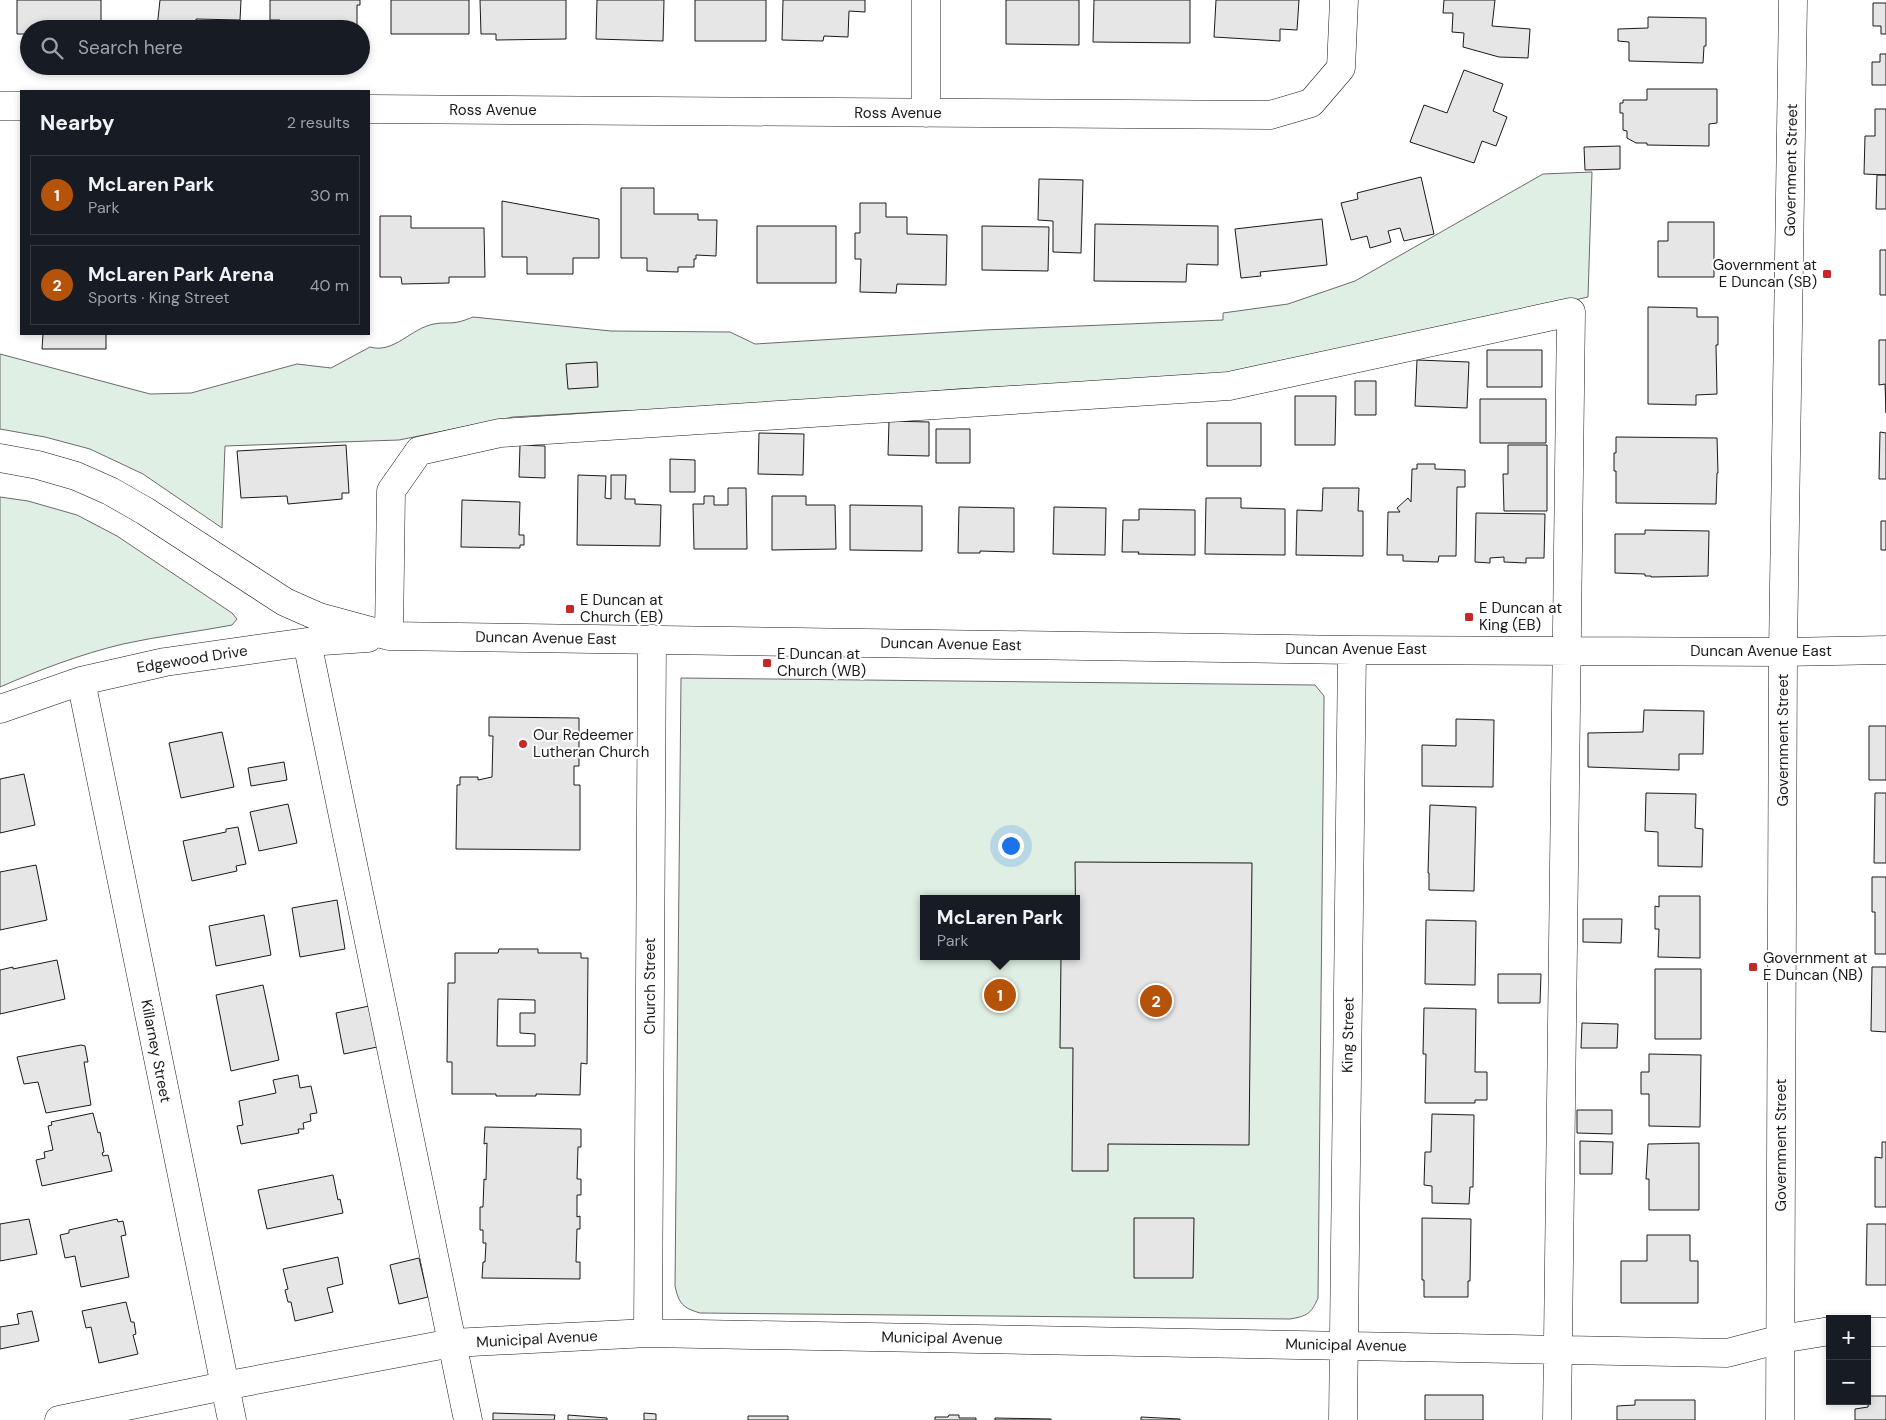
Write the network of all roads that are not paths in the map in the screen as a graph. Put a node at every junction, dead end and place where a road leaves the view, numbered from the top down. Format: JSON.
{"nodes":[{"id":1,"x":926,"y":0,"type":"edge"},
{"id":2,"x":1344,"y":0,"type":"edge"},
{"id":3,"x":1793,"y":0,"type":"edge"},
{"id":4,"x":0,"y":106,"type":"edge"},
{"id":5,"x":20,"y":106,"type":"edge"},
{"id":6,"x":370,"y":109,"type":"edge"},
{"id":7,"x":926,"y":113,"type":"junction"},
{"id":8,"x":0,"y":458,"type":"edge"},
{"id":9,"x":389,"y":636,"type":"junction"},
{"id":10,"x":652,"y":639,"type":"junction"},
{"id":11,"x":307,"y":642,"type":"junction"},
{"id":12,"x":1352,"y":650,"type":"junction"},
{"id":13,"x":1566,"y":650,"type":"junction"},
{"id":14,"x":1886,"y":650,"type":"edge"},
{"id":15,"x":1783,"y":652,"type":"junction"},
{"id":16,"x":81,"y":681,"type":"junction"},
{"id":17,"x":0,"y":709,"type":"edge"},
{"id":18,"x":1871,"y":1332,"type":"edge"},
{"id":19,"x":1886,"y":1332,"type":"edge"},
{"id":20,"x":648,"y":1333,"type":"junction"},
{"id":21,"x":1826,"y":1333,"type":"edge"},
{"id":22,"x":1781,"y":1339,"type":"junction"},
{"id":23,"x":452,"y":1343,"type":"junction"},
{"id":24,"x":1344,"y":1345,"type":"junction"},
{"id":25,"x":1558,"y":1349,"type":"junction"},
{"id":26,"x":224,"y":1386,"type":"junction"},
{"id":27,"x":59,"y":1420,"type":"edge"},
{"id":28,"x":232,"y":1420,"type":"edge"},
{"id":29,"x":468,"y":1420,"type":"edge"},
{"id":30,"x":1343,"y":1420,"type":"edge"},
{"id":31,"x":1557,"y":1420,"type":"edge"},
{"id":32,"x":1780,"y":1420,"type":"edge"}],
"edges":[{"from":1,"to":7,"type":"street"},
{"from":2,"to":7,"type":"street","name":"Ross Avenue"},
{"from":3,"to":15,"type":"street","name":"Government Street"},
{"from":4,"to":5,"type":"street"},
{"from":6,"to":7,"type":"street","name":"Ross Avenue"},
{"from":8,"to":9,"type":"street","name":"Duncan Avenue East"},
{"from":9,"to":10,"type":"street","name":"Duncan Avenue East"},
{"from":9,"to":11,"type":"street","name":"Edgewood Drive"},
{"from":9,"to":13,"type":"street"},
{"from":10,"to":12,"type":"street","name":"Duncan Avenue East"},
{"from":10,"to":20,"type":"street","name":"Church Street"},
{"from":11,"to":16,"type":"street","name":"Edgewood Drive"},
{"from":11,"to":23,"type":"street"},
{"from":12,"to":13,"type":"street","name":"Duncan Avenue East"},
{"from":12,"to":24,"type":"street","name":"King Street"},
{"from":13,"to":15,"type":"street","name":"Duncan Avenue East"},
{"from":13,"to":25,"type":"street"},
{"from":14,"to":15,"type":"street","name":"Duncan Avenue East"},
{"from":15,"to":22,"type":"street","name":"Government Street"},
{"from":16,"to":17,"type":"street","name":"Edgewood Drive"},
{"from":16,"to":26,"type":"street","name":"Killarney Street"},
{"from":18,"to":19,"type":"street"},
{"from":20,"to":23,"type":"street","name":"Municipal Avenue"},
{"from":20,"to":24,"type":"street","name":"Municipal Avenue"},
{"from":21,"to":22,"type":"street","name":"Municipal Avenue"},
{"from":22,"to":25,"type":"street","name":"Municipal Avenue"},
{"from":22,"to":32,"type":"street","name":"Government Street"},
{"from":23,"to":26,"type":"street","name":"Municipal Avenue"},
{"from":23,"to":29,"type":"street"},
{"from":24,"to":25,"type":"street","name":"Municipal Avenue"},
{"from":24,"to":30,"type":"street","name":"King Street"},
{"from":25,"to":31,"type":"street"},
{"from":26,"to":27,"type":"street","name":"Municipal Avenue"},
{"from":26,"to":28,"type":"street","name":"Killarney Street"}]}
